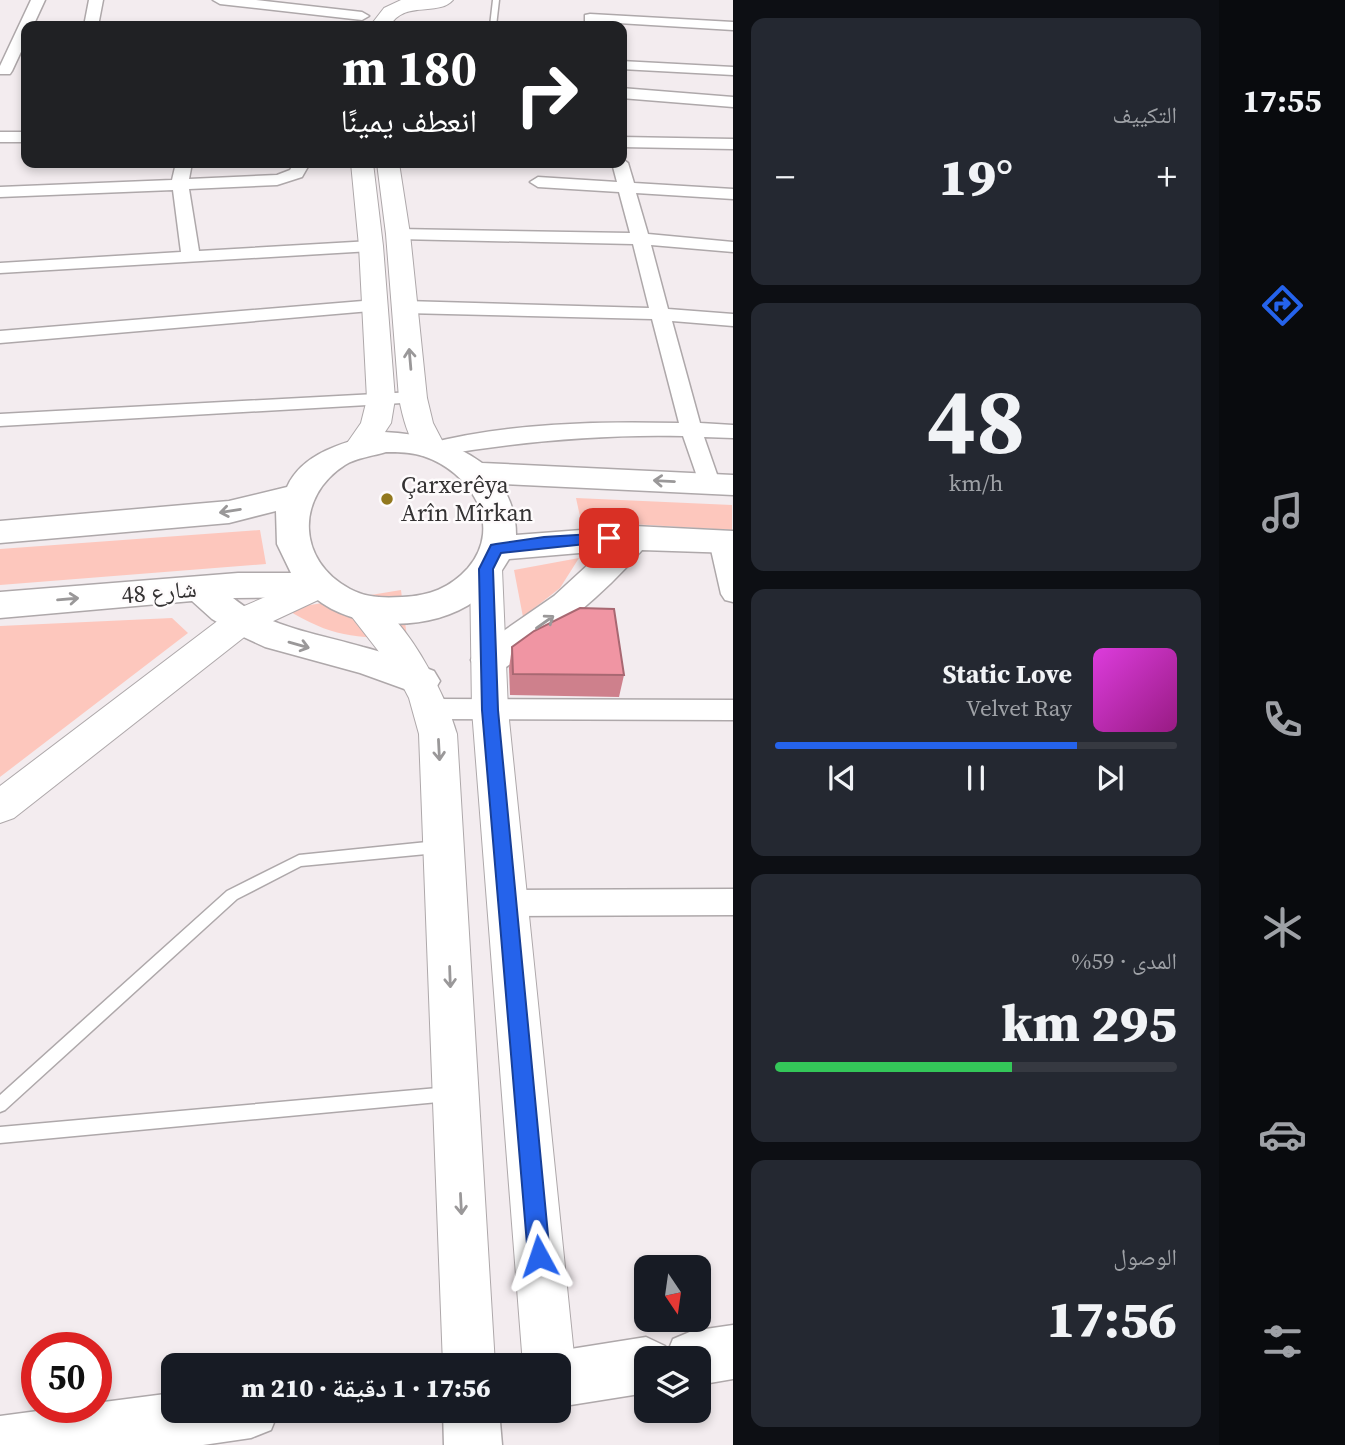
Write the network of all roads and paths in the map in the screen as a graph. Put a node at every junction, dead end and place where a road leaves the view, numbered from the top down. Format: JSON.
{"nodes":[{"id":1,"x":38,"y":0,"type":"edge"},
{"id":2,"x":96,"y":0,"type":"edge"},
{"id":3,"x":220,"y":0,"type":"edge"},
{"id":4,"x":444,"y":0,"type":"edge"},
{"id":5,"x":496,"y":0,"type":"edge"},
{"id":6,"x":589,"y":0,"type":"edge"},
{"id":7,"x":375,"y":15,"type":"edge"},
{"id":8,"x":28,"y":21,"type":"edge"},
{"id":9,"x":93,"y":21,"type":"edge"},
{"id":10,"x":494,"y":21,"type":"edge"},
{"id":11,"x":590,"y":21,"type":"edge"},
{"id":12,"x":627,"y":23,"type":"edge"},
{"id":13,"x":733,"y":26,"type":"edge"},
{"id":14,"x":21,"y":34,"type":"edge"},
{"id":15,"x":627,"y":65,"type":"edge"},
{"id":16,"x":3,"y":71,"type":"edge"},
{"id":17,"x":21,"y":71,"type":"edge"},
{"id":18,"x":733,"y":71,"type":"edge"},
{"id":19,"x":627,"y":93,"type":"edge"},
{"id":20,"x":733,"y":102,"type":"edge"},
{"id":21,"x":21,"y":136,"type":"edge"},
{"id":22,"x":0,"y":137,"type":"edge"},
{"id":23,"x":627,"y":142,"type":"edge"},
{"id":24,"x":733,"y":144,"type":"edge"},
{"id":25,"x":183,"y":168,"type":"edge"},
{"id":26,"x":301,"y":168,"type":"edge"},
{"id":27,"x":363,"y":168,"type":"edge"},
{"id":28,"x":389,"y":168,"type":"edge"},
{"id":29,"x":621,"y":168,"type":"edge"},
{"id":30,"x":538,"y":182,"type":"dead end"},
{"id":31,"x":180,"y":183,"type":"junction"},
{"id":32,"x":626,"y":185,"type":"junction"},
{"id":33,"x":0,"y":192,"type":"edge"},
{"id":34,"x":733,"y":194,"type":"edge"},
{"id":35,"x":398,"y":234,"type":"junction"},
{"id":36,"x":640,"y":239,"type":"junction"},
{"id":37,"x":371,"y":246,"type":"junction"},
{"id":38,"x":733,"y":247,"type":"edge"},
{"id":39,"x":191,"y":256,"type":"junction"},
{"id":40,"x":0,"y":268,"type":"edge"},
{"id":41,"x":375,"y":306,"type":"junction"},
{"id":42,"x":405,"y":307,"type":"junction"},
{"id":43,"x":661,"y":314,"type":"junction"},
{"id":44,"x":733,"y":320,"type":"edge"},
{"id":45,"x":0,"y":337,"type":"edge"},
{"id":46,"x":413,"y":398,"type":"junction"},
{"id":47,"x":382,"y":399,"type":"junction"},
{"id":48,"x":0,"y":420,"type":"edge"},
{"id":49,"x":691,"y":429,"type":"junction"},
{"id":50,"x":733,"y":432,"type":"edge"},
{"id":51,"x":359,"y":446,"type":"junction"},
{"id":52,"x":433,"y":449,"type":"junction"},
{"id":53,"x":475,"y":473,"type":"junction"},
{"id":54,"x":721,"y":484,"type":"edge"},
{"id":55,"x":296,"y":495,"type":"junction"},
{"id":56,"x":0,"y":533,"type":"edge"},
{"id":57,"x":634,"y":537,"type":"junction"},
{"id":58,"x":727,"y":541,"type":"edge"},
{"id":59,"x":491,"y":559,"type":"junction"},
{"id":60,"x":318,"y":585,"type":"junction"},
{"id":61,"x":199,"y":588,"type":"junction"},
{"id":62,"x":733,"y":594,"type":"edge"},
{"id":63,"x":0,"y":605,"type":"edge"},
{"id":64,"x":362,"y":608,"type":"junction"},
{"id":65,"x":240,"y":622,"type":"junction"},
{"id":66,"x":489,"y":660,"type":"junction"},
{"id":67,"x":427,"y":695,"type":"junction"},
{"id":68,"x":490,"y":710,"type":"junction"},
{"id":69,"x":733,"y":710,"type":"edge"},
{"id":70,"x":0,"y":807,"type":"edge"},
{"id":71,"x":445,"y":846,"type":"junction"},
{"id":72,"x":507,"y":902,"type":"junction"},
{"id":73,"x":733,"y":902,"type":"edge"},
{"id":74,"x":455,"y":1094,"type":"junction"},
{"id":75,"x":0,"y":1105,"type":"edge"},
{"id":76,"x":0,"y":1135,"type":"edge"},
{"id":77,"x":733,"y":1352,"type":"edge"},
{"id":78,"x":468,"y":1353,"type":"edge"},
{"id":79,"x":548,"y":1353,"type":"edge"},
{"id":80,"x":711,"y":1355,"type":"edge"},
{"id":81,"x":634,"y":1367,"type":"edge"},
{"id":82,"x":571,"y":1377,"type":"edge"},
{"id":83,"x":161,"y":1423,"type":"edge"},
{"id":84,"x":472,"y":1423,"type":"edge"},
{"id":85,"x":0,"y":1445,"type":"edge"},
{"id":86,"x":473,"y":1445,"type":"edge"}],
"edges":[{"from":1,"to":8,"type":"street"},
{"from":2,"to":9,"type":"street"},
{"from":3,"to":7,"type":"street"},
{"from":4,"to":7,"type":"street"},
{"from":5,"to":10,"type":"lane"},
{"from":6,"to":11,"type":"street"},
{"from":12,"to":13,"type":"street"},
{"from":14,"to":16,"type":"street"},
{"from":15,"to":18,"type":"street"},
{"from":16,"to":17,"type":"street"},
{"from":19,"to":20,"type":"street"},
{"from":21,"to":22,"type":"street"},
{"from":23,"to":24,"type":"street"},
{"from":25,"to":31,"type":"street"},
{"from":26,"to":31,"type":"street"},
{"from":27,"to":37,"type":"street"},
{"from":28,"to":35,"type":"street"},
{"from":29,"to":32,"type":"street"},
{"from":30,"to":32,"type":"street"},
{"from":31,"to":33,"type":"street"},
{"from":31,"to":39,"type":"street"},
{"from":32,"to":34,"type":"street"},
{"from":32,"to":36,"type":"street"},
{"from":35,"to":36,"type":"street"},
{"from":35,"to":42,"type":"street"},
{"from":36,"to":38,"type":"street"},
{"from":36,"to":43,"type":"street"},
{"from":37,"to":39,"type":"street"},
{"from":37,"to":41,"type":"street"},
{"from":39,"to":40,"type":"street"},
{"from":41,"to":45,"type":"street"},
{"from":41,"to":47,"type":"street"},
{"from":42,"to":43,"type":"street"},
{"from":46,"to":42,"type":"street","one_way":true},
{"from":43,"to":44,"type":"street"},
{"from":43,"to":49,"type":"street"},
{"from":46,"to":47,"type":"street"},
{"from":46,"to":52,"type":"street"},
{"from":47,"to":48,"type":"street"},
{"from":47,"to":51,"type":"street"},
{"from":49,"to":50,"type":"street"},
{"from":49,"to":52,"type":"street"},
{"from":49,"to":54,"type":"street"},
{"from":51,"to":52,"type":"main road"},
{"from":51,"to":55,"type":"main road"},
{"from":52,"to":53,"type":"main road"},
{"from":54,"to":53,"type":"main road","one_way":true},
{"from":53,"to":59,"type":"main road"},
{"from":55,"to":56,"type":"main road","one_way":true},
{"from":55,"to":60,"type":"main road"},
{"from":57,"to":58,"type":"main road"},
{"from":57,"to":59,"type":"main road"},
{"from":66,"to":57,"type":"main road","one_way":true},
{"from":58,"to":62,"type":"street"},
{"from":59,"to":64,"type":"main road"},
{"from":59,"to":66,"type":"street"},
{"from":60,"to":61,"type":"main road","name":"48 شارع"},
{"from":60,"to":64,"type":"main road"},
{"from":60,"to":65,"type":"street"},
{"from":63,"to":61,"type":"main road","name":"48 شارع","one_way":true},
{"from":61,"to":65,"type":"main road"},
{"from":64,"to":67,"type":"street"},
{"from":65,"to":67,"type":"main road","one_way":true},
{"from":65,"to":70,"type":"street"},
{"from":66,"to":68,"type":"street"},
{"from":67,"to":68,"type":"street"},
{"from":67,"to":71,"type":"street","one_way":true},
{"from":68,"to":69,"type":"street"},
{"from":68,"to":72,"type":"street"},
{"from":71,"to":74,"type":"street","one_way":true},
{"from":71,"to":75,"type":"lane"},
{"from":72,"to":73,"type":"street"},
{"from":72,"to":79,"type":"street"},
{"from":74,"to":76,"type":"lane"},
{"from":74,"to":78,"type":"street","one_way":true},
{"from":77,"to":80,"type":"main road"},
{"from":81,"to":82,"type":"main road"},
{"from":83,"to":85,"type":"main road"},
{"from":84,"to":86,"type":"main road"}]}
